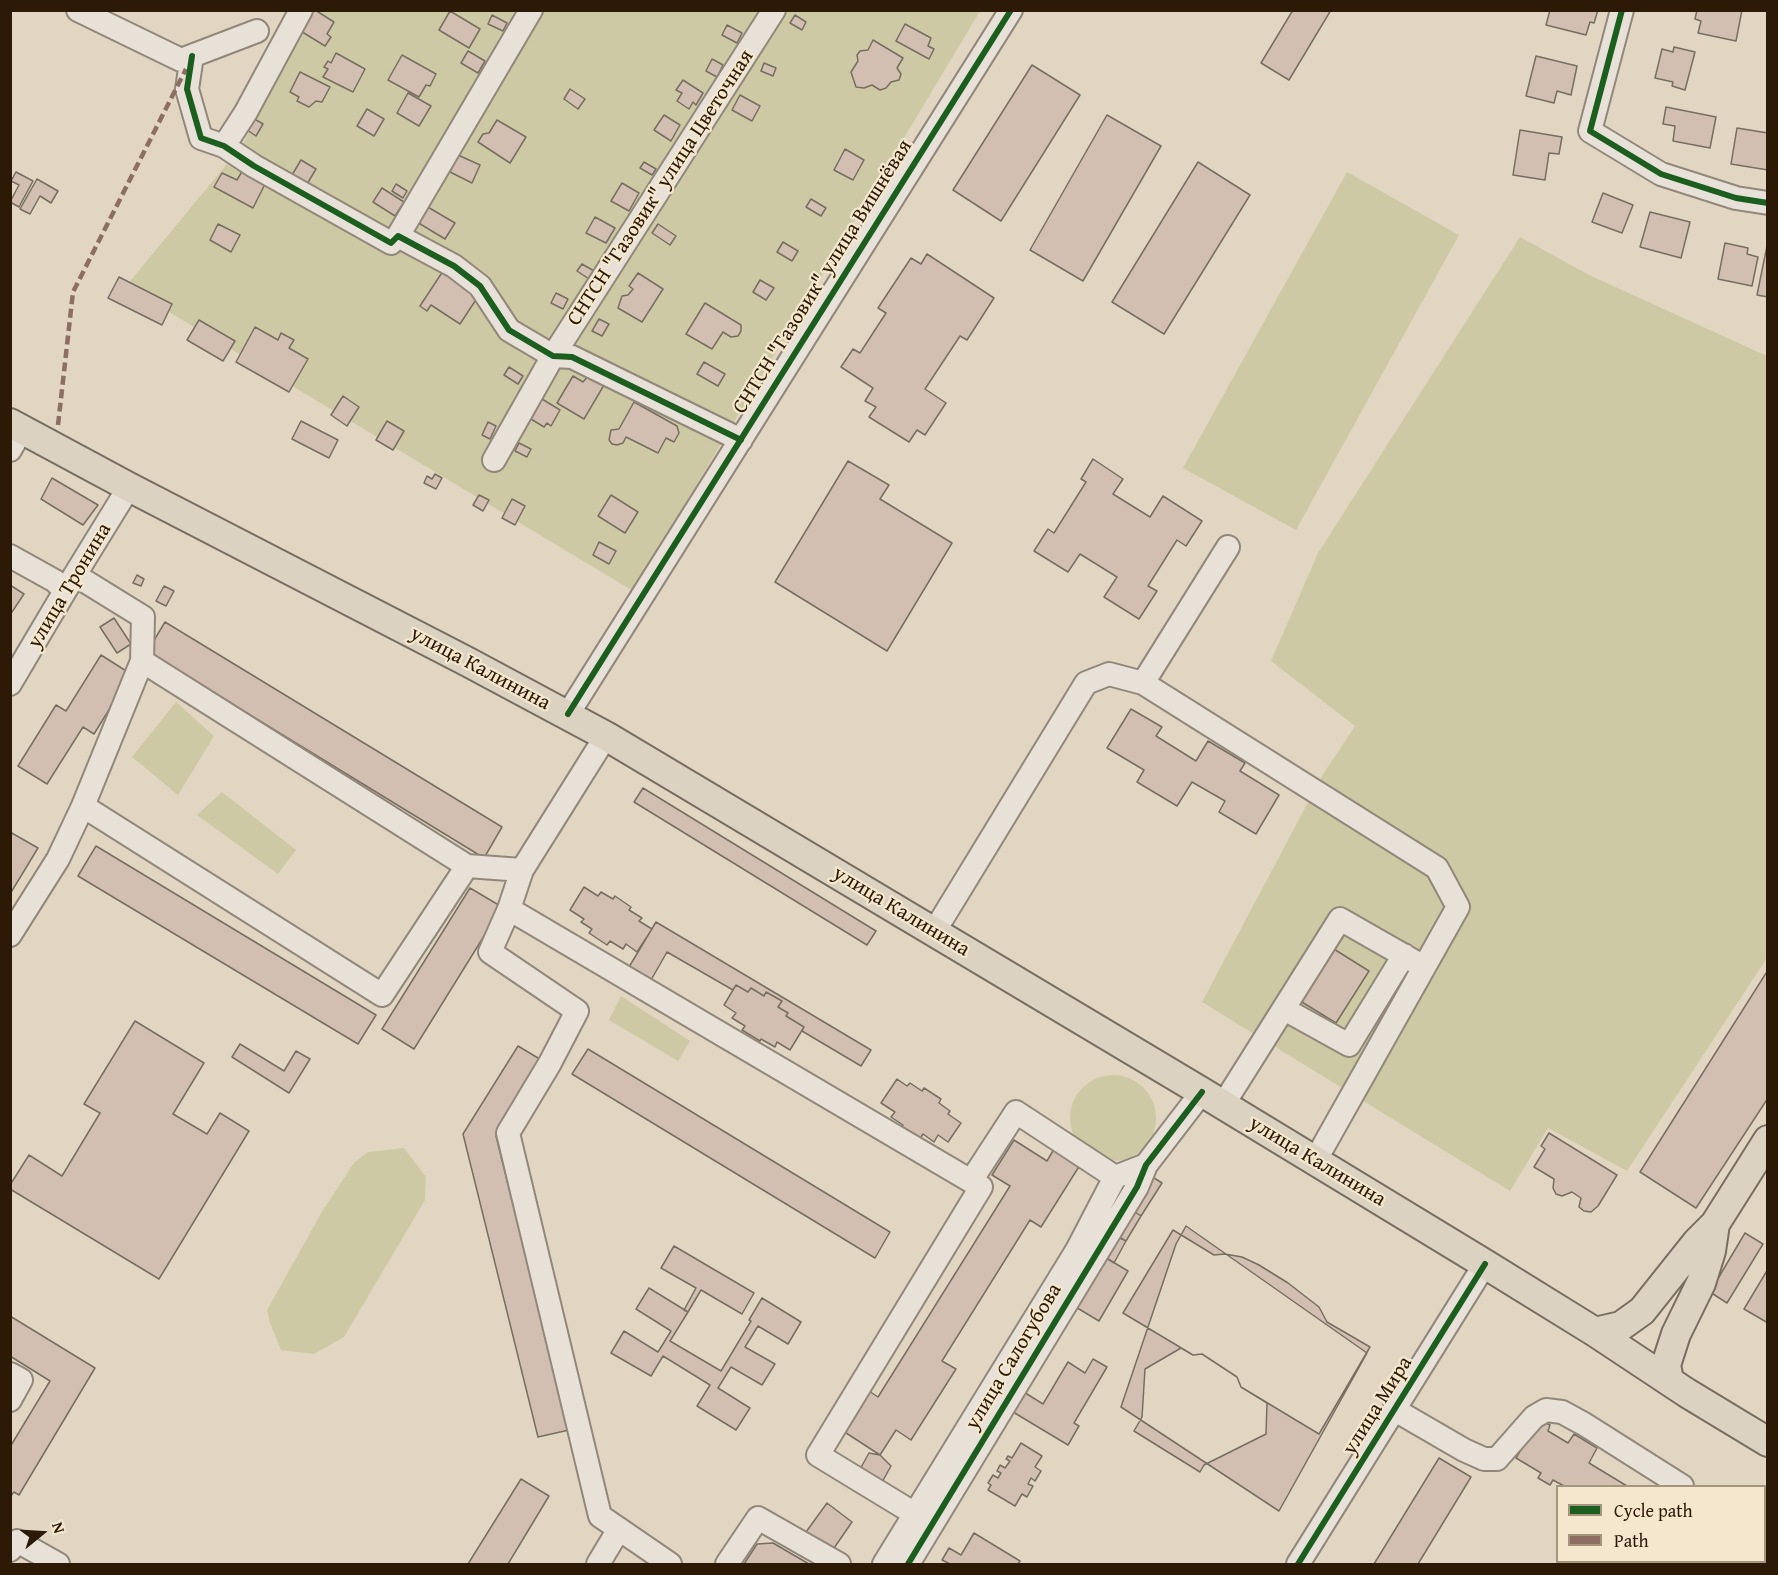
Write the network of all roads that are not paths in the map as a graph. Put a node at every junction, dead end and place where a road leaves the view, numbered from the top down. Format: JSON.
{"nodes":[{"id":1,"x":78,"y":10,"type":"edge"},
{"id":2,"x":301,"y":10,"type":"edge"},
{"id":3,"x":531,"y":10,"type":"edge"},
{"id":4,"x":774,"y":10,"type":"edge"},
{"id":5,"x":1011,"y":10,"type":"edge"},
{"id":6,"x":1622,"y":10,"type":"edge"},
{"id":7,"x":257,"y":31,"type":"dead end"},
{"id":8,"x":192,"y":56,"type":"junction"},
{"id":9,"x":224,"y":146,"type":"junction"},
{"id":10,"x":1767,"y":203,"type":"edge"},
{"id":11,"x":398,"y":236,"type":"junction"},
{"id":12,"x":553,"y":356,"type":"junction"},
{"id":13,"x":14,"y":434,"type":"edge"},
{"id":14,"x":741,"y":440,"type":"junction"},
{"id":15,"x":494,"y":460,"type":"dead end"},
{"id":16,"x":129,"y":487,"type":"junction"},
{"id":17,"x":1228,"y":547,"type":"dead end"},
{"id":18,"x":10,"y":556,"type":"edge"},
{"id":19,"x":70,"y":583,"type":"junction"},
{"id":20,"x":142,"y":661,"type":"junction"},
{"id":21,"x":1143,"y":682,"type":"junction"},
{"id":22,"x":10,"y":684,"type":"edge"},
{"id":23,"x":568,"y":714,"type":"junction"},
{"id":24,"x":606,"y":736,"type":"junction"},
{"id":25,"x":83,"y":806,"type":"junction"},
{"id":26,"x":467,"y":866,"type":"junction"},
{"id":27,"x":522,"y":870,"type":"junction"},
{"id":28,"x":509,"y":909,"type":"junction"},
{"id":29,"x":934,"y":932,"type":"junction"},
{"id":30,"x":10,"y":935,"type":"edge"},
{"id":31,"x":1404,"y":955,"type":"junction"},
{"id":32,"x":1424,"y":967,"type":"junction"},
{"id":33,"x":1284,"y":1009,"type":"junction"},
{"id":34,"x":1213,"y":1099,"type":"junction"},
{"id":35,"x":1767,"y":1140,"type":"edge"},
{"id":36,"x":1315,"y":1161,"type":"junction"},
{"id":37,"x":1146,"y":1164,"type":"junction"},
{"id":38,"x":1115,"y":1177,"type":"junction"},
{"id":39,"x":971,"y":1181,"type":"junction"},
{"id":40,"x":1715,"y":1224,"type":"junction"},
{"id":41,"x":1485,"y":1264,"type":"junction"},
{"id":42,"x":1595,"y":1332,"type":"junction"},
{"id":43,"x":10,"y":1374,"type":"edge"},
{"id":44,"x":1669,"y":1380,"type":"junction"},
{"id":45,"x":10,"y":1400,"type":"edge"},
{"id":46,"x":1395,"y":1410,"type":"junction"},
{"id":47,"x":1767,"y":1442,"type":"edge"},
{"id":48,"x":1680,"y":1485,"type":"edge"},
{"id":49,"x":915,"y":1514,"type":"junction"},
{"id":50,"x":619,"y":1529,"type":"junction"},
{"id":51,"x":10,"y":1550,"type":"edge"},
{"id":52,"x":58,"y":1564,"type":"edge"},
{"id":53,"x":598,"y":1564,"type":"edge"},
{"id":54,"x":670,"y":1564,"type":"edge"},
{"id":55,"x":727,"y":1564,"type":"edge"},
{"id":56,"x":839,"y":1564,"type":"edge"},
{"id":57,"x":884,"y":1564,"type":"edge"},
{"id":58,"x":908,"y":1564,"type":"edge"},
{"id":59,"x":1298,"y":1564,"type":"edge"}],
"edges":[{"from":1,"to":8,"type":"street"},
{"from":2,"to":9,"type":"street"},
{"from":3,"to":11,"type":"street"},
{"from":4,"to":12,"type":"street","name":"СНТСН \"Газовик\" улица Цветочная"},
{"from":5,"to":14,"type":"street","name":"СНТСН \"Газовик\" улица Вишнёвая"},
{"from":6,"to":10,"type":"street"},
{"from":7,"to":8,"type":"street"},
{"from":8,"to":9,"type":"street"},
{"from":9,"to":11,"type":"street"},
{"from":11,"to":12,"type":"street"},
{"from":12,"to":14,"type":"street"},
{"from":12,"to":15,"type":"street","name":"СНТСН \"Газовик\" улица Цветочная"},
{"from":13,"to":16,"type":"main road","name":"улица Калинина"},
{"from":14,"to":23,"type":"street","name":"СНТСН \"Газовик\" улица Вишнёвая"},
{"from":16,"to":19,"type":"street","name":"улица Тронина"},
{"from":16,"to":23,"type":"main road","name":"улица Калинина"},
{"from":17,"to":21,"type":"street"},
{"from":18,"to":19,"type":"street"},
{"from":19,"to":20,"type":"street"},
{"from":19,"to":22,"type":"street","name":"улица Тронина"},
{"from":20,"to":25,"type":"street"},
{"from":20,"to":26,"type":"street"},
{"from":21,"to":29,"type":"street"},
{"from":21,"to":32,"type":"street"},
{"from":23,"to":24,"type":"main road","name":"улица Калинина"},
{"from":24,"to":27,"type":"street"},
{"from":24,"to":29,"type":"main road","name":"улица Калинина"},
{"from":25,"to":26,"type":"street"},
{"from":25,"to":30,"type":"street"},
{"from":26,"to":27,"type":"street"},
{"from":27,"to":28,"type":"street"},
{"from":28,"to":39,"type":"street"},
{"from":28,"to":50,"type":"street"},
{"from":29,"to":34,"type":"main road","name":"улица Калинина"},
{"from":31,"to":32,"type":"street"},
{"from":31,"to":33,"type":"street"},
{"from":31,"to":33,"type":"street"},
{"from":32,"to":36,"type":"street"},
{"from":33,"to":34,"type":"street"},
{"from":34,"to":36,"type":"main road","name":"улица Калинина"},
{"from":34,"to":37,"type":"street"},
{"from":35,"to":40,"type":"main road"},
{"from":36,"to":41,"type":"main road","name":"улица Калинина"},
{"from":37,"to":38,"type":"street"},
{"from":37,"to":58,"type":"street","name":"улица Салогубова"},
{"from":38,"to":39,"type":"street"},
{"from":38,"to":49,"type":"street","name":"улица Салогубова"},
{"from":39,"to":49,"type":"street"},
{"from":40,"to":42,"type":"main road"},
{"from":40,"to":44,"type":"main road"},
{"from":41,"to":42,"type":"main road","name":"улица Калинина"},
{"from":41,"to":46,"type":"street","name":"улица Мира"},
{"from":42,"to":44,"type":"main road","name":"улица Калинина"},
{"from":43,"to":45,"type":"street"},
{"from":44,"to":47,"type":"main road","name":"улица Калинина"},
{"from":46,"to":48,"type":"street"},
{"from":46,"to":59,"type":"street","name":"улица Мира"},
{"from":49,"to":57,"type":"street","name":"улица Салогубова"},
{"from":50,"to":53,"type":"street"},
{"from":50,"to":54,"type":"street"},
{"from":51,"to":52,"type":"street"},
{"from":55,"to":56,"type":"street"}]}
